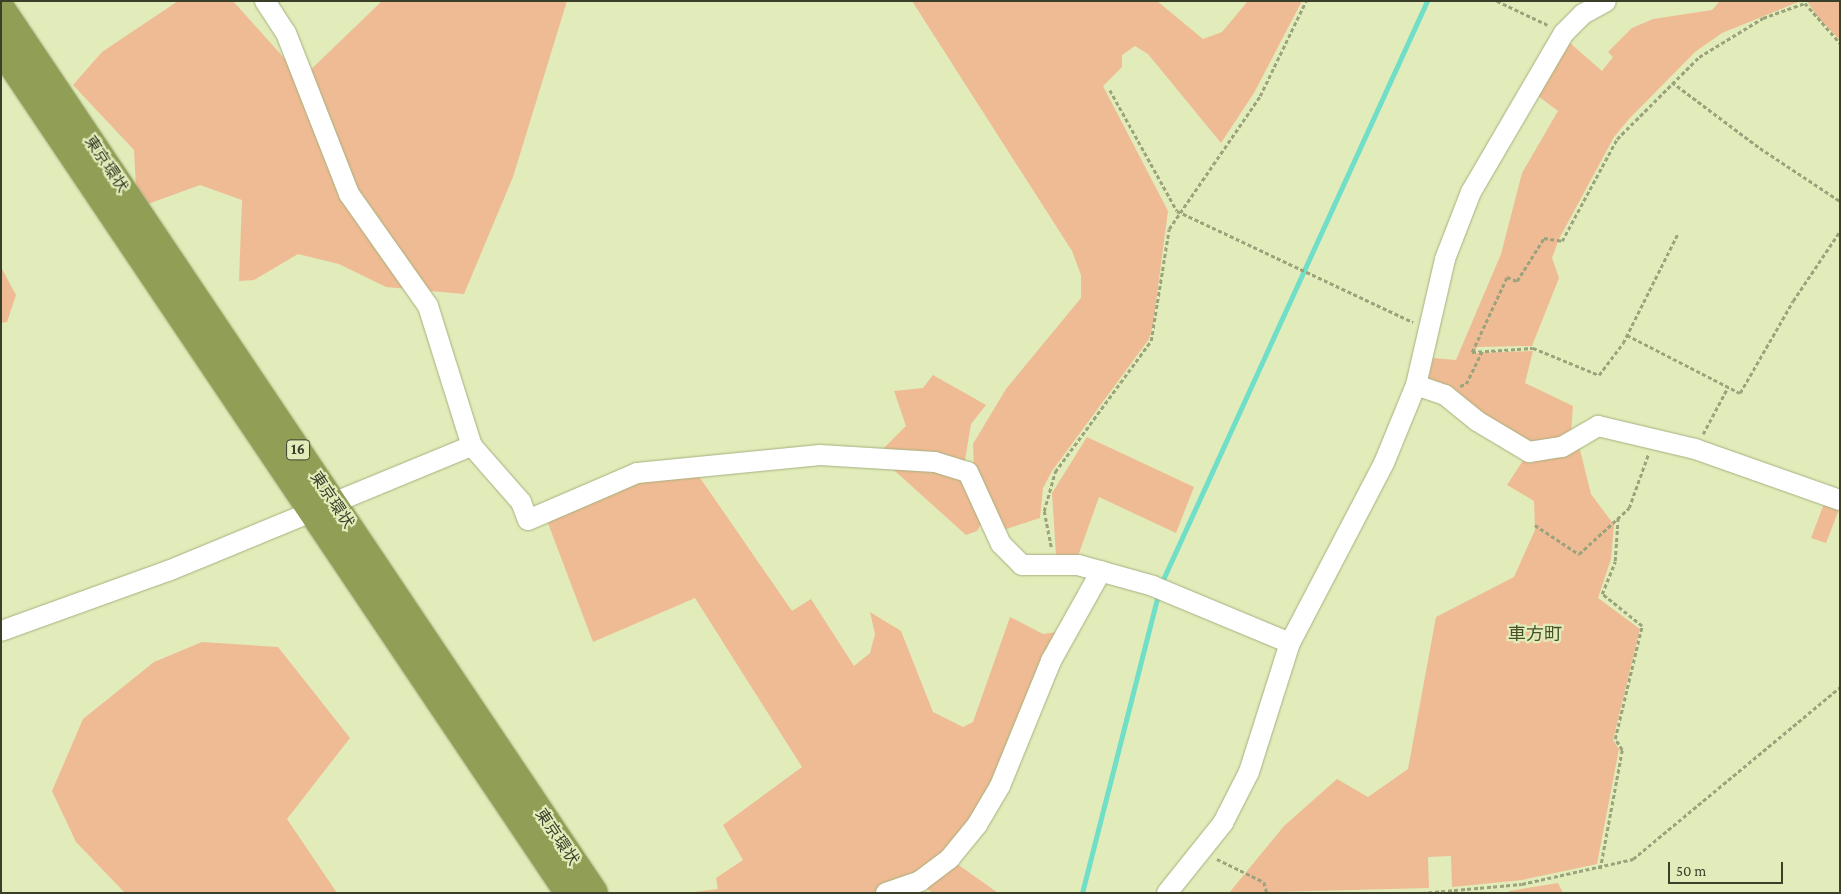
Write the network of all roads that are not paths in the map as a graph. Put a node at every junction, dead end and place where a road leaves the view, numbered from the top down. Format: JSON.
{"nodes":[{"id":1,"x":265,"y":1,"type":"edge"},
{"id":2,"x":1606,"y":1,"type":"edge"},
{"id":3,"x":1,"y":9,"type":"edge"},
{"id":4,"x":1,"y":48,"type":"edge"},
{"id":5,"x":1416,"y":385,"type":"junction"},
{"id":6,"x":472,"y":446,"type":"junction"},
{"id":7,"x":1840,"y":500,"type":"edge"},
{"id":8,"x":323,"y":506,"type":"junction"},
{"id":9,"x":1101,"y":571,"type":"junction"},
{"id":10,"x":1,"y":632,"type":"edge"},
{"id":11,"x":1290,"y":644,"type":"junction"},
{"id":12,"x":569,"y":893,"type":"edge"},
{"id":13,"x":594,"y":893,"type":"edge"},
{"id":14,"x":886,"y":893,"type":"edge"},
{"id":15,"x":1167,"y":893,"type":"edge"}],
"edges":[{"from":1,"to":6,"type":"street"},
{"from":2,"to":5,"type":"street"},
{"from":3,"to":8,"type":"highway","name":"東京環状","number":"16"},
{"from":4,"to":8,"type":"highway","name":"東京環状","number":"16"},
{"from":5,"to":7,"type":"street"},
{"from":5,"to":11,"type":"street"},
{"from":6,"to":8,"type":"street"},
{"from":6,"to":9,"type":"street"},
{"from":8,"to":10,"type":"street"},
{"from":8,"to":12,"type":"highway","name":"東京環状","number":"16"},
{"from":8,"to":13,"type":"highway","name":"東京環状","number":"16"},
{"from":9,"to":11,"type":"street"},
{"from":9,"to":14,"type":"street"},
{"from":11,"to":15,"type":"street"}]}
